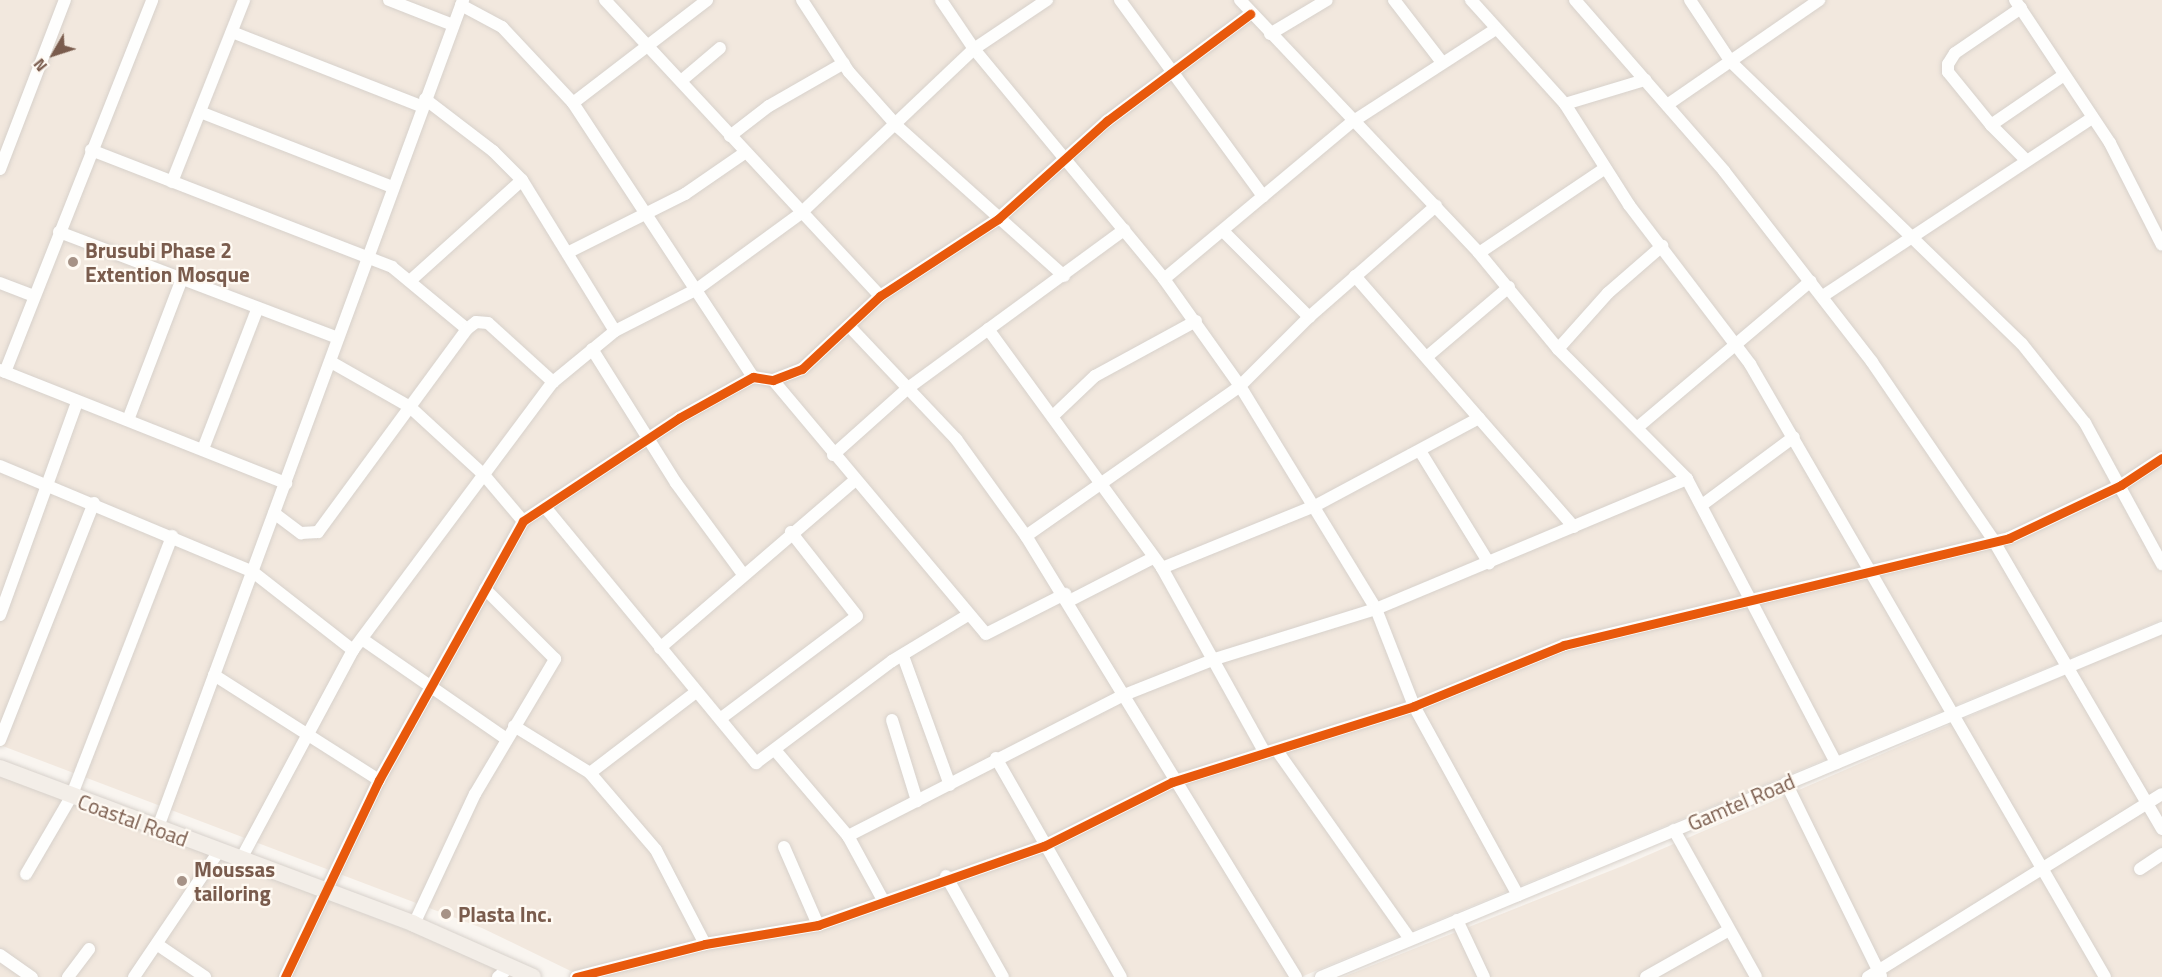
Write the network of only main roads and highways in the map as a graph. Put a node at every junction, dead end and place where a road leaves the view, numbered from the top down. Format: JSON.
{"nodes":[{"id":1,"x":0,"y":768,"type":"edge"},
{"id":2,"x":505,"y":972,"type":"edge"},
{"id":3,"x":533,"y":977,"type":"edge"}],
"edges":[{"from":1,"to":2,"type":"main road","name":"Coastal Road"},
{"from":2,"to":3,"type":"main road","name":"Coastal Road"}]}
